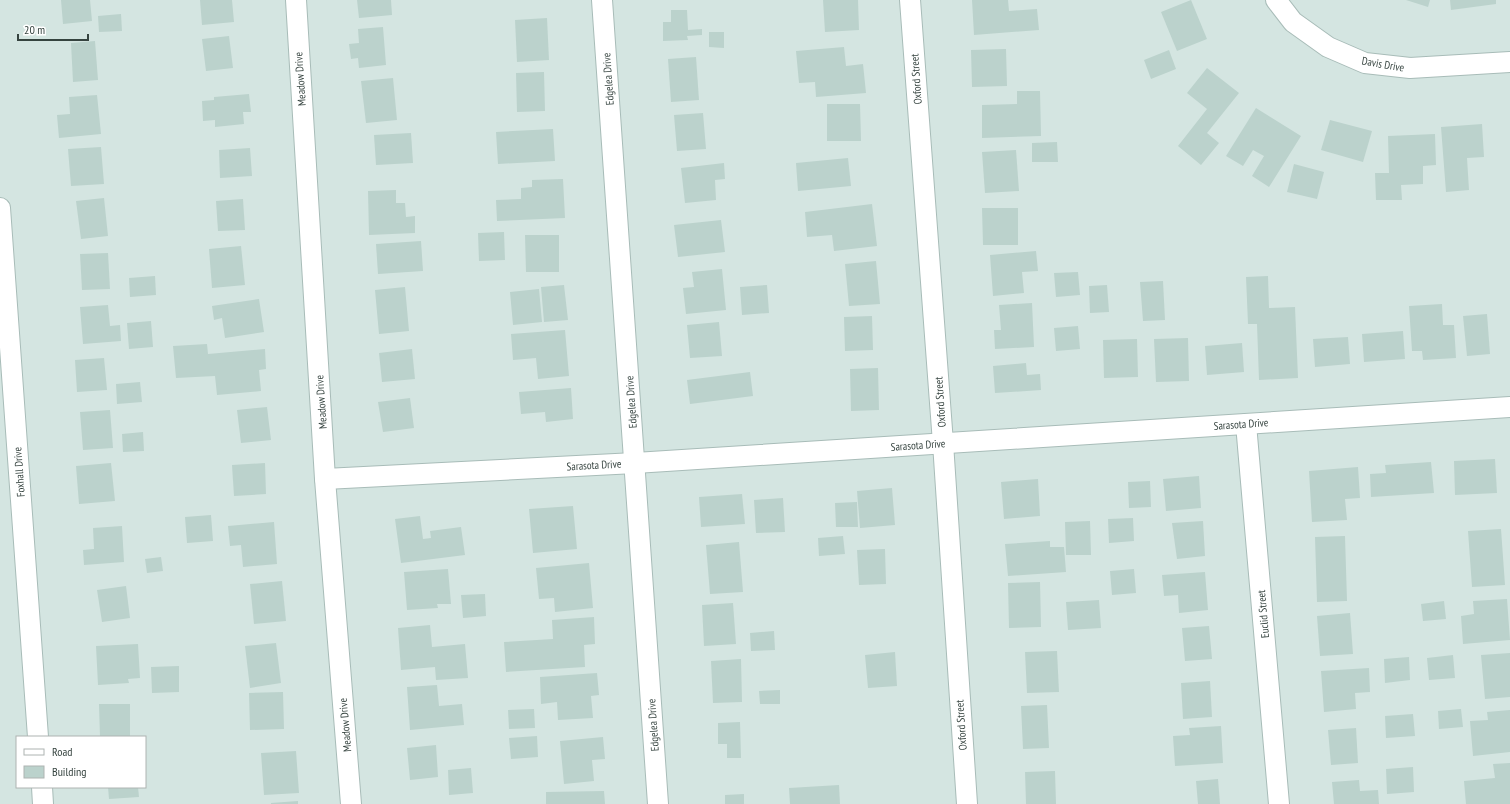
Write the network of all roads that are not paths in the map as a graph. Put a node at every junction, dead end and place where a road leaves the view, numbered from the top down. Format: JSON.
{"nodes":[{"id":1,"x":296,"y":0,"type":"edge"},
{"id":2,"x":602,"y":0,"type":"edge"},
{"id":3,"x":910,"y":0,"type":"edge"},
{"id":4,"x":1276,"y":0,"type":"edge"},
{"id":5,"x":1510,"y":62,"type":"edge"},
{"id":6,"x":0,"y":208,"type":"edge"},
{"id":7,"x":1510,"y":406,"type":"edge"},
{"id":8,"x":1246,"y":424,"type":"junction"},
{"id":9,"x":943,"y":443,"type":"junction"},
{"id":10,"x":635,"y":463,"type":"junction"},
{"id":11,"x":325,"y":479,"type":"junction"},
{"id":12,"x":38,"y":736,"type":"edge"},
{"id":13,"x":42,"y":788,"type":"edge"},
{"id":14,"x":43,"y":804,"type":"edge"},
{"id":15,"x":351,"y":804,"type":"edge"},
{"id":16,"x":658,"y":804,"type":"edge"},
{"id":17,"x":967,"y":804,"type":"edge"},
{"id":18,"x":1279,"y":804,"type":"edge"}],
"edges":[{"from":1,"to":11,"type":"street","name":"Meadow Drive"},
{"from":2,"to":10,"type":"street","name":"Edgelea Drive"},
{"from":3,"to":9,"type":"street","name":"Oxford Street"},
{"from":4,"to":5,"type":"street","name":"Davis Drive"},
{"from":6,"to":12,"type":"street","name":"Foxhall Drive"},
{"from":7,"to":8,"type":"street","name":"Sarasota Drive"},
{"from":8,"to":9,"type":"street","name":"Sarasota Drive"},
{"from":8,"to":18,"type":"street","name":"Euclid Street"},
{"from":9,"to":10,"type":"street","name":"Sarasota Drive"},
{"from":9,"to":17,"type":"street","name":"Oxford Street"},
{"from":10,"to":11,"type":"street","name":"Sarasota Drive"},
{"from":10,"to":16,"type":"street","name":"Edgelea Drive"},
{"from":11,"to":15,"type":"street","name":"Meadow Drive"},
{"from":13,"to":14,"type":"street"}]}
